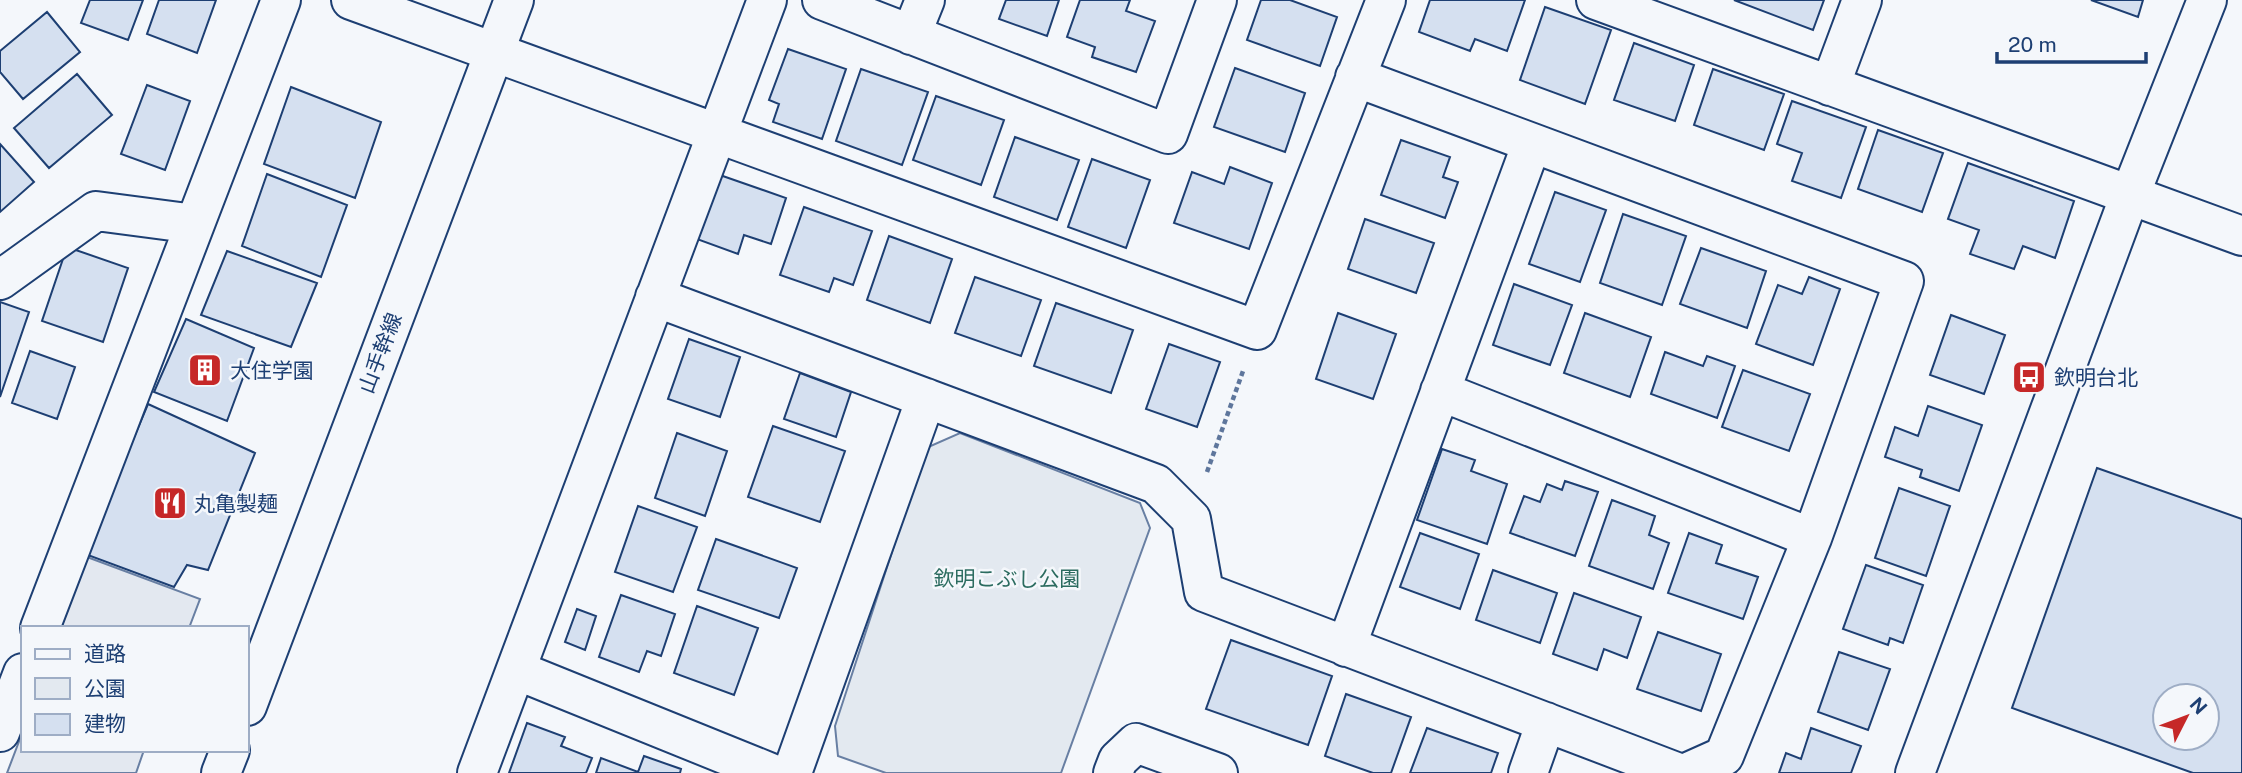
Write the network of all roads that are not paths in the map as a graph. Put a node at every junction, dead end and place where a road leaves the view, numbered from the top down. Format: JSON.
{"nodes":[{"id":1,"x":281,"y":0,"type":"edge"},
{"id":2,"x":351,"y":0,"type":"edge"},
{"id":3,"x":514,"y":0,"type":"edge"},
{"id":4,"x":767,"y":0,"type":"edge"},
{"id":5,"x":821,"y":0,"type":"edge"},
{"id":6,"x":925,"y":0,"type":"edge"},
{"id":7,"x":1217,"y":0,"type":"edge"},
{"id":8,"x":1386,"y":0,"type":"edge"},
{"id":9,"x":1596,"y":0,"type":"edge"},
{"id":10,"x":1863,"y":0,"type":"edge"},
{"id":11,"x":2207,"y":0,"type":"edge"},
{"id":12,"x":911,"y":35,"type":"junction"},
{"id":13,"x":494,"y":54,"type":"junction"},
{"id":14,"x":1354,"y":77,"type":"junction"},
{"id":15,"x":1830,"y":86,"type":"junction"},
{"id":16,"x":717,"y":134,"type":"junction"},
{"id":17,"x":1532,"y":143,"type":"junction"},
{"id":18,"x":2130,"y":195,"type":"junction"},
{"id":19,"x":195,"y":224,"type":"junction"},
{"id":20,"x":2242,"y":236,"type":"edge"},
{"id":21,"x":0,"y":280,"type":"edge"},
{"id":22,"x":655,"y":298,"type":"junction"},
{"id":23,"x":1440,"y":391,"type":"junction"},
{"id":24,"x":926,"y":398,"type":"junction"},
{"id":25,"x":1812,"y":538,"type":"junction"},
{"id":26,"x":41,"y":626,"type":"edge"},
{"id":27,"x":1346,"y":647,"type":"junction"},
{"id":28,"x":516,"y":670,"type":"junction"},
{"id":29,"x":21,"y":678,"type":"edge"},
{"id":30,"x":248,"y":703,"type":"edge"},
{"id":31,"x":1546,"y":722,"type":"junction"},
{"id":32,"x":0,"y":732,"type":"edge"},
{"id":33,"x":229,"y":752,"type":"edge"},
{"id":34,"x":221,"y":773,"type":"edge"},
{"id":35,"x":477,"y":773,"type":"edge"},
{"id":36,"x":771,"y":773,"type":"edge"},
{"id":37,"x":792,"y":773,"type":"edge"},
{"id":38,"x":1113,"y":773,"type":"edge"},
{"id":39,"x":1218,"y":773,"type":"edge"},
{"id":40,"x":1528,"y":773,"type":"edge"},
{"id":41,"x":1679,"y":773,"type":"edge"},
{"id":42,"x":1686,"y":773,"type":"edge"},
{"id":43,"x":1915,"y":773,"type":"edge"}],
"edges":[{"from":1,"to":19,"type":"street"},
{"from":2,"to":13,"type":"street"},
{"from":3,"to":13,"type":"street","name":"山手幹線"},
{"from":4,"to":16,"type":"street"},
{"from":5,"to":12,"type":"street"},
{"from":6,"to":12,"type":"street"},
{"from":7,"to":12,"type":"street"},
{"from":8,"to":14,"type":"street"},
{"from":9,"to":15,"type":"street"},
{"from":10,"to":15,"type":"street"},
{"from":11,"to":18,"type":"street"},
{"from":13,"to":16,"type":"street"},
{"from":13,"to":30,"type":"street","name":"山手幹線"},
{"from":14,"to":16,"type":"street"},
{"from":14,"to":17,"type":"street"},
{"from":15,"to":18,"type":"street"},
{"from":16,"to":22,"type":"street"},
{"from":17,"to":23,"type":"street"},
{"from":17,"to":25,"type":"street"},
{"from":18,"to":20,"type":"street"},
{"from":18,"to":43,"type":"street"},
{"from":19,"to":21,"type":"street"},
{"from":19,"to":26,"type":"street"},
{"from":22,"to":24,"type":"street"},
{"from":22,"to":28,"type":"street"},
{"from":23,"to":25,"type":"street"},
{"from":23,"to":27,"type":"street"},
{"from":24,"to":27,"type":"street"},
{"from":24,"to":37,"type":"street"},
{"from":25,"to":42,"type":"street"},
{"from":27,"to":31,"type":"street"},
{"from":28,"to":35,"type":"street"},
{"from":28,"to":36,"type":"street"},
{"from":29,"to":32,"type":"street"},
{"from":31,"to":40,"type":"street"},
{"from":31,"to":41,"type":"street"},
{"from":33,"to":34,"type":"street"},
{"from":38,"to":39,"type":"street"}]}
